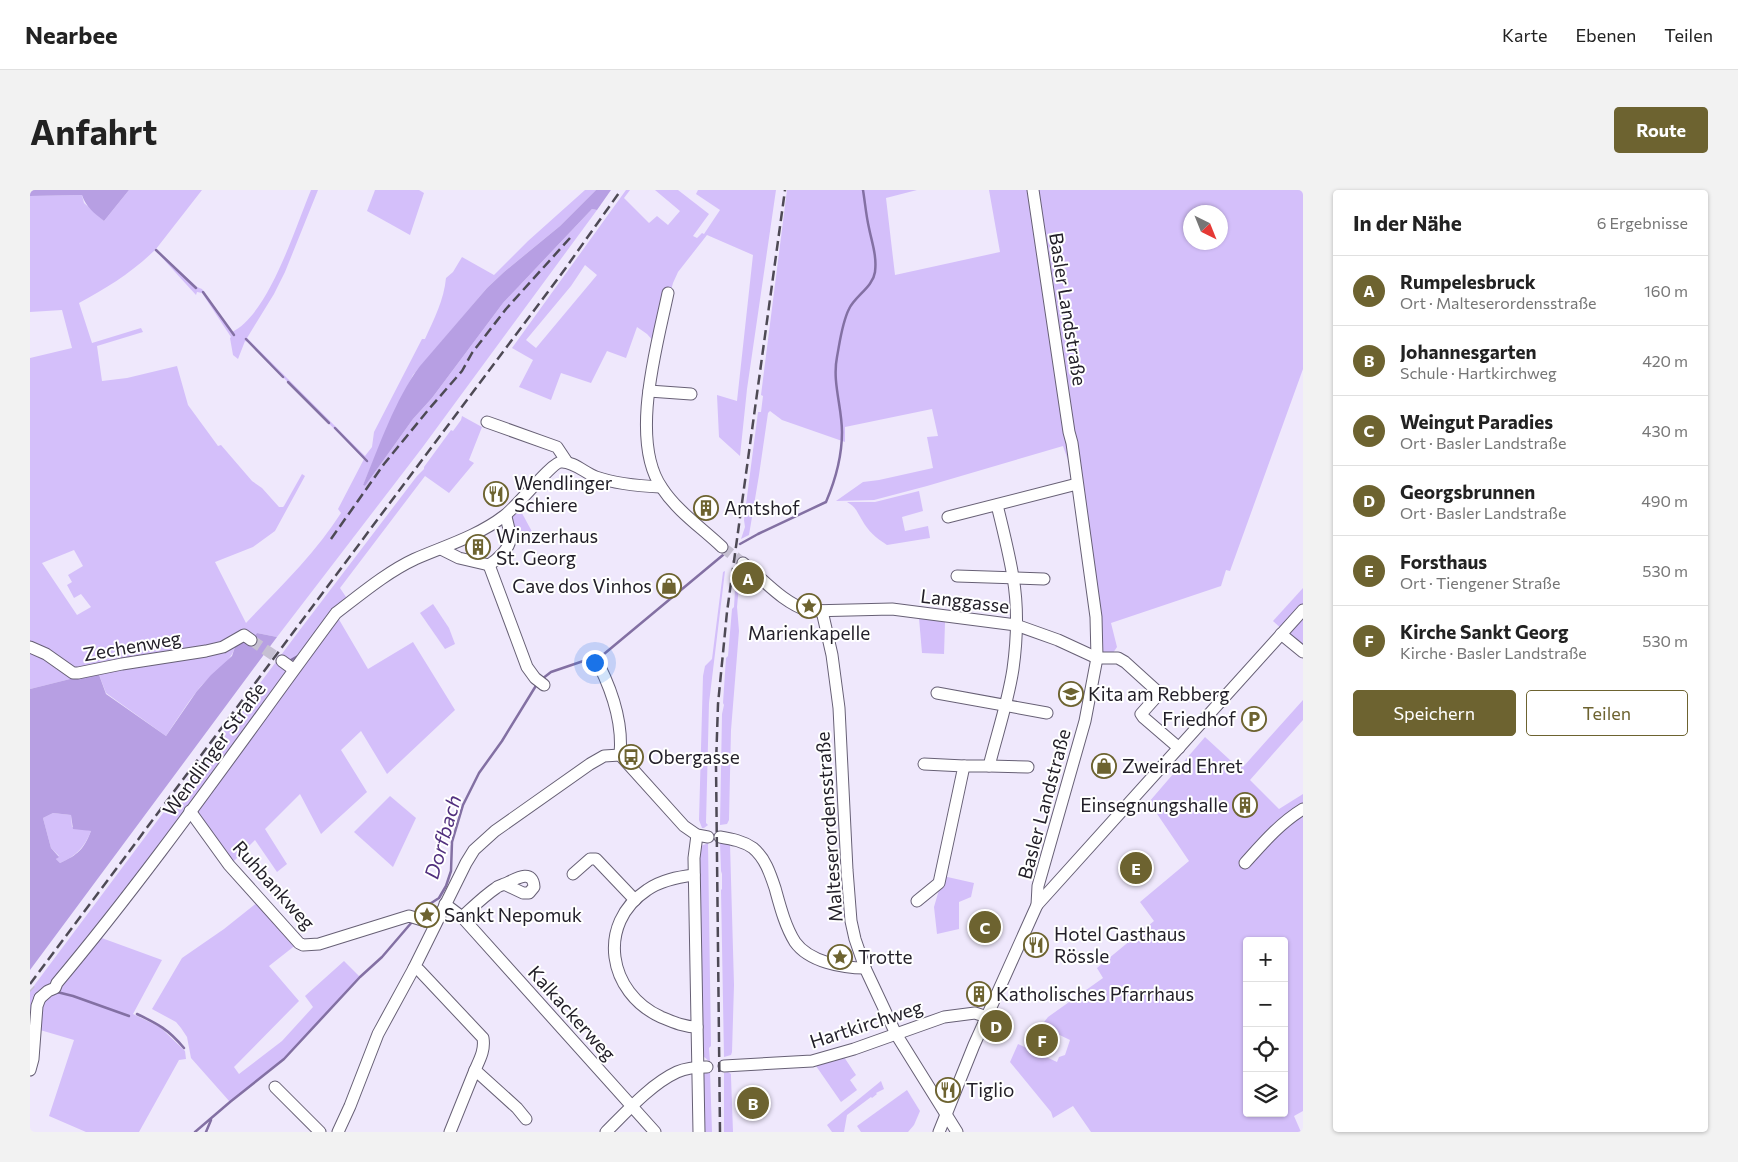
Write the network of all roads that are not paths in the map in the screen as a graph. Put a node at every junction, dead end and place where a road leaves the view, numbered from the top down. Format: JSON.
{"nodes":[{"id":1,"x":1033,"y":190,"type":"edge"},
{"id":2,"x":668,"y":293,"type":"dead end"},
{"id":3,"x":649,"y":391,"type":"junction"},
{"id":4,"x":691,"y":394,"type":"dead end"},
{"id":5,"x":487,"y":422,"type":"dead end"},
{"id":6,"x":566,"y":462,"type":"junction"},
{"id":7,"x":1077,"y":484,"type":"junction"},
{"id":8,"x":660,"y":486,"type":"junction"},
{"id":9,"x":998,"y":505,"type":"junction"},
{"id":10,"x":506,"y":516,"type":"junction"},
{"id":11,"x":948,"y":517,"type":"dead end"},
{"id":12,"x":722,"y":548,"type":"tunnel mouth"},
{"id":13,"x":441,"y":549,"type":"junction"},
{"id":14,"x":743,"y":563,"type":"tunnel mouth"},
{"id":15,"x":489,"y":564,"type":"junction"},
{"id":16,"x":957,"y":576,"type":"dead end"},
{"id":17,"x":1013,"y":579,"type":"junction"},
{"id":18,"x":1044,"y":580,"type":"dead end"},
{"id":19,"x":1303,"y":610,"type":"edge"},
{"id":20,"x":822,"y":612,"type":"junction"},
{"id":21,"x":1016,"y":625,"type":"junction"},
{"id":22,"x":1281,"y":634,"type":"junction"},
{"id":23,"x":247,"y":637,"type":"dead end"},
{"id":24,"x":30,"y":647,"type":"edge"},
{"id":25,"x":1303,"y":652,"type":"edge"},
{"id":26,"x":1097,"y":658,"type":"junction"},
{"id":27,"x":282,"y":661,"type":"tunnel mouth"},
{"id":28,"x":599,"y":665,"type":"dead end"},
{"id":29,"x":293,"y":670,"type":"junction"},
{"id":30,"x":541,"y":682,"type":"dead end"},
{"id":31,"x":937,"y":693,"type":"dead end"},
{"id":32,"x":1006,"y":705,"type":"junction"},
{"id":33,"x":1047,"y":713,"type":"dead end"},
{"id":34,"x":1179,"y":748,"type":"junction"},
{"id":35,"x":620,"y":755,"type":"junction"},
{"id":36,"x":924,"y":764,"type":"dead end"},
{"id":37,"x":964,"y":766,"type":"junction"},
{"id":38,"x":989,"y":766,"type":"junction"},
{"id":39,"x":1028,"y":767,"type":"dead end"},
{"id":40,"x":1303,"y":809,"type":"edge"},
{"id":41,"x":190,"y":811,"type":"junction"},
{"id":42,"x":720,"y":837,"type":"dead end"},
{"id":43,"x":1245,"y":863,"type":"dead end"},
{"id":44,"x":572,"y":874,"type":"dead end"},
{"id":45,"x":694,"y":875,"type":"junction"},
{"id":46,"x":504,"y":884,"type":"dead end"},
{"id":47,"x":634,"y":900,"type":"junction"},
{"id":48,"x":917,"y":901,"type":"dead end"},
{"id":49,"x":445,"y":904,"type":"junction"},
{"id":50,"x":1037,"y":905,"type":"junction"},
{"id":51,"x":462,"y":917,"type":"junction"},
{"id":52,"x":435,"y":924,"type":"junction"},
{"id":53,"x":414,"y":968,"type":"junction"},
{"id":54,"x":865,"y":968,"type":"junction"},
{"id":55,"x":36,"y":994,"type":"edge"},
{"id":56,"x":987,"y":1016,"type":"junction"},
{"id":57,"x":697,"y":1027,"type":"junction"},
{"id":58,"x":896,"y":1034,"type":"junction"},
{"id":59,"x":724,"y":1066,"type":"dead end"},
{"id":60,"x":702,"y":1067,"type":"junction"},
{"id":61,"x":30,"y":1070,"type":"edge"},
{"id":62,"x":475,"y":1070,"type":"junction"},
{"id":63,"x":275,"y":1086,"type":"dead end"},
{"id":64,"x":631,"y":1107,"type":"junction"},
{"id":65,"x":947,"y":1115,"type":"junction"},
{"id":66,"x":526,"y":1119,"type":"dead end"},
{"id":67,"x":320,"y":1132,"type":"edge"},
{"id":68,"x":338,"y":1132,"type":"edge"},
{"id":69,"x":450,"y":1132,"type":"edge"},
{"id":70,"x":606,"y":1132,"type":"edge"},
{"id":71,"x":655,"y":1132,"type":"edge"},
{"id":72,"x":699,"y":1132,"type":"edge"},
{"id":73,"x":939,"y":1132,"type":"edge"},
{"id":74,"x":957,"y":1132,"type":"edge"}],
"edges":[{"from":1,"to":7,"type":"street","name":"Basler Landstraße"},
{"from":2,"to":3,"type":"street"},
{"from":3,"to":4,"type":"street"},
{"from":3,"to":8,"type":"street"},
{"from":5,"to":6,"type":"street"},
{"from":6,"to":8,"type":"street"},
{"from":6,"to":10,"type":"street","name":"Wendlinger Straße"},
{"from":7,"to":9,"type":"street"},
{"from":7,"to":26,"type":"street","name":"Basler Landstraße"},
{"from":8,"to":12,"type":"street"},
{"from":9,"to":11,"type":"street"},
{"from":9,"to":17,"type":"street"},
{"from":10,"to":13,"type":"street","name":"Wendlinger Straße"},
{"from":10,"to":15,"type":"street"},
{"from":13,"to":15,"type":"street"},
{"from":13,"to":29,"type":"street","name":"Wendlinger Straße"},
{"from":14,"to":20,"type":"street"},
{"from":15,"to":30,"type":"street"},
{"from":16,"to":17,"type":"street"},
{"from":17,"to":18,"type":"street"},
{"from":17,"to":21,"type":"street"},
{"from":19,"to":22,"type":"street"},
{"from":20,"to":21,"type":"street","name":"Langgasse"},
{"from":20,"to":54,"type":"street","name":"Malteserordensstraße"},
{"from":21,"to":26,"type":"street","name":"Langgasse"},
{"from":21,"to":32,"type":"street"},
{"from":22,"to":25,"type":"street"},
{"from":22,"to":34,"type":"street"},
{"from":23,"to":24,"type":"street","name":"Zechenweg"},
{"from":26,"to":34,"type":"street"},
{"from":26,"to":50,"type":"street","name":"Basler Landstraße"},
{"from":27,"to":29,"type":"street"},
{"from":28,"to":35,"type":"street"},
{"from":29,"to":41,"type":"street","name":"Wendlinger Straße"},
{"from":31,"to":32,"type":"street"},
{"from":32,"to":33,"type":"street"},
{"from":32,"to":38,"type":"street"},
{"from":34,"to":50,"type":"street"},
{"from":35,"to":45,"type":"street"},
{"from":35,"to":49,"type":"street"},
{"from":36,"to":37,"type":"street"},
{"from":37,"to":38,"type":"street"},
{"from":37,"to":48,"type":"street"},
{"from":38,"to":39,"type":"street"},
{"from":40,"to":43,"type":"street"},
{"from":41,"to":52,"type":"street","name":"Ruhbankweg"},
{"from":41,"to":55,"type":"street","name":"Wendlinger Straße"},
{"from":42,"to":54,"type":"street"},
{"from":44,"to":47,"type":"street"},
{"from":45,"to":47,"type":"street"},
{"from":45,"to":57,"type":"street"},
{"from":46,"to":51,"type":"street"},
{"from":47,"to":57,"type":"street"},
{"from":49,"to":51,"type":"street","name":"Kalkackerweg"},
{"from":49,"to":52,"type":"street"},
{"from":50,"to":56,"type":"street","name":"Basler Landstraße"},
{"from":51,"to":64,"type":"street","name":"Kalkackerweg"},
{"from":52,"to":53,"type":"street"},
{"from":53,"to":62,"type":"street"},
{"from":53,"to":68,"type":"street"},
{"from":54,"to":58,"type":"street","name":"Malteserordensstraße"},
{"from":55,"to":61,"type":"street"},
{"from":56,"to":58,"type":"street","name":"Hartkirchweg"},
{"from":56,"to":65,"type":"street","name":"Basler Landstraße"},
{"from":57,"to":60,"type":"street"},
{"from":58,"to":59,"type":"street","name":"Hartkirchweg"},
{"from":58,"to":65,"type":"street","name":"Malteserordensstraße"},
{"from":60,"to":64,"type":"street"},
{"from":60,"to":72,"type":"street"},
{"from":62,"to":66,"type":"street"},
{"from":62,"to":69,"type":"street"},
{"from":63,"to":67,"type":"street"},
{"from":64,"to":70,"type":"street"},
{"from":64,"to":71,"type":"street","name":"Kalkackerweg"},
{"from":65,"to":73,"type":"street","name":"Basler Landstraße"},
{"from":65,"to":74,"type":"street","name":"Malteserordensstraße"}]}
